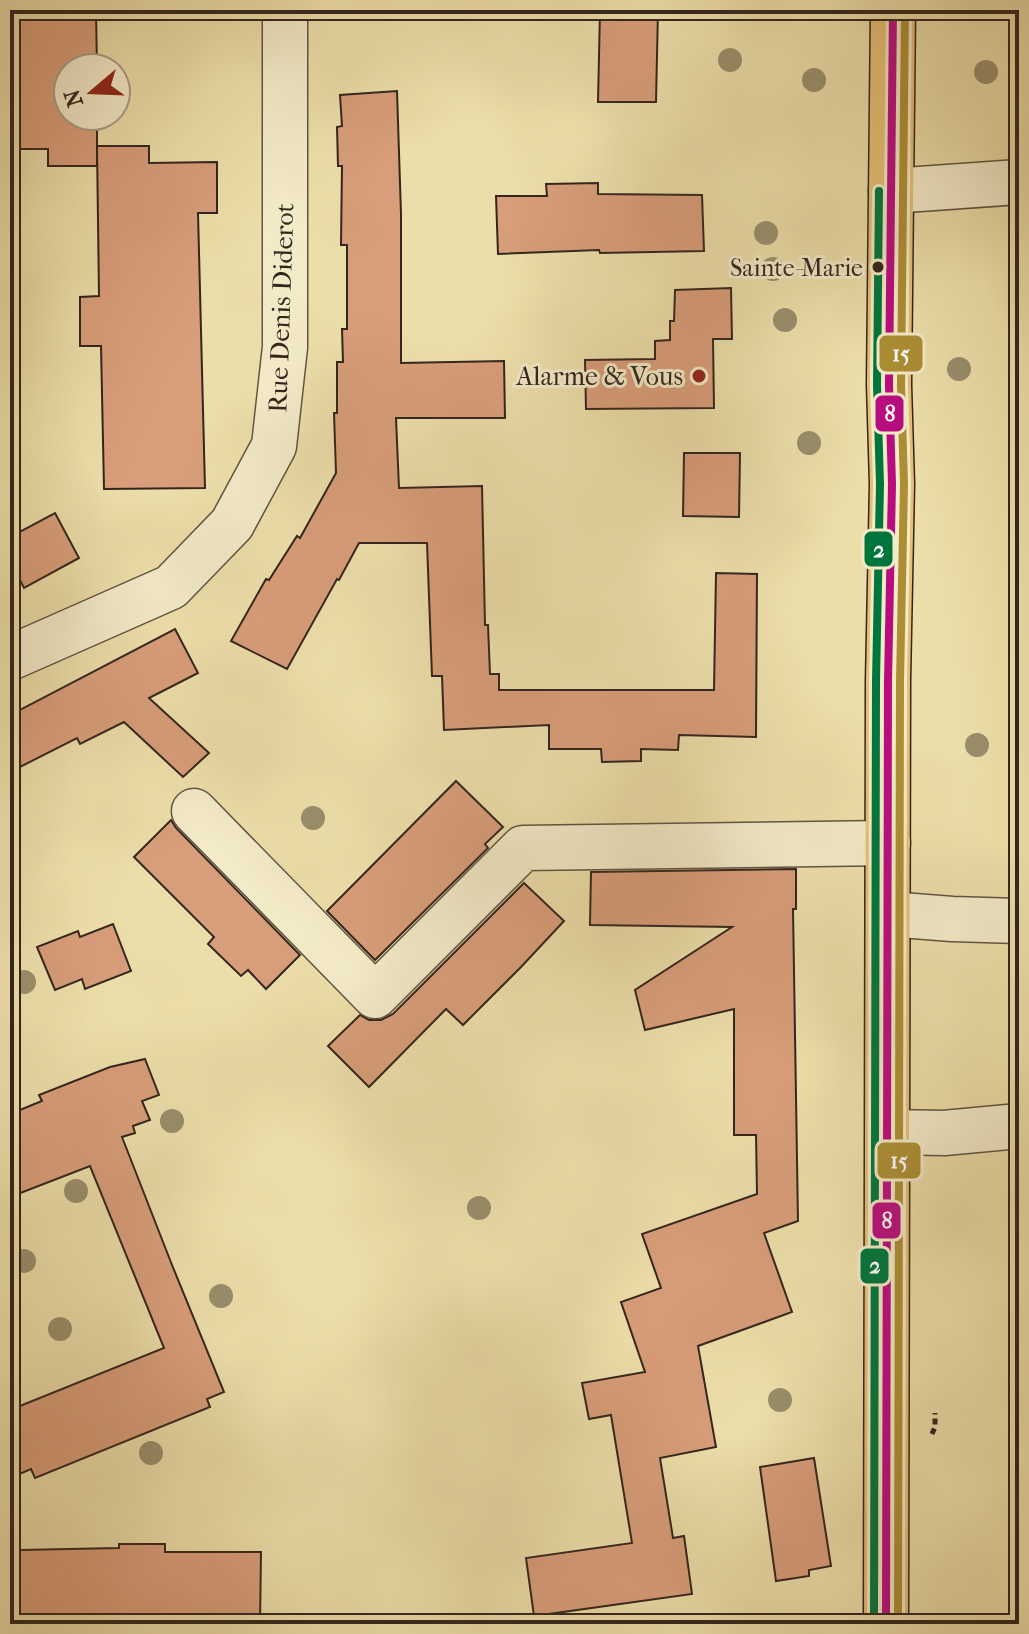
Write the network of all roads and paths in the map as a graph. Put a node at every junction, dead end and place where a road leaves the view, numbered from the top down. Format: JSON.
{"nodes":[{"id":1,"x":285,"y":10,"type":"edge"},
{"id":2,"x":897,"y":17,"type":"edge"},
{"id":3,"x":1019,"y":182,"type":"edge"},
{"id":4,"x":891,"y":191,"type":"junction"},
{"id":5,"x":10,"y":658,"type":"edge"},
{"id":6,"x":194,"y":811,"type":"dead end"},
{"id":7,"x":888,"y":843,"type":"junction"},
{"id":8,"x":888,"y":914,"type":"junction"},
{"id":9,"x":1019,"y":921,"type":"edge"},
{"id":10,"x":1019,"y":1126,"type":"edge"},
{"id":11,"x":888,"y":1132,"type":"junction"},
{"id":12,"x":886,"y":1624,"type":"edge"}],
"edges":[{"from":1,"to":5,"type":"street","name":"Rue Denis Diderot"},
{"from":2,"to":4,"type":"main road"},
{"from":3,"to":4,"type":"street"},
{"from":4,"to":7,"type":"main road"},
{"from":6,"to":7,"type":"street"},
{"from":7,"to":8,"type":"main road"},
{"from":8,"to":9,"type":"street"},
{"from":8,"to":11,"type":"main road"},
{"from":10,"to":11,"type":"street"},
{"from":11,"to":12,"type":"main road"}]}
